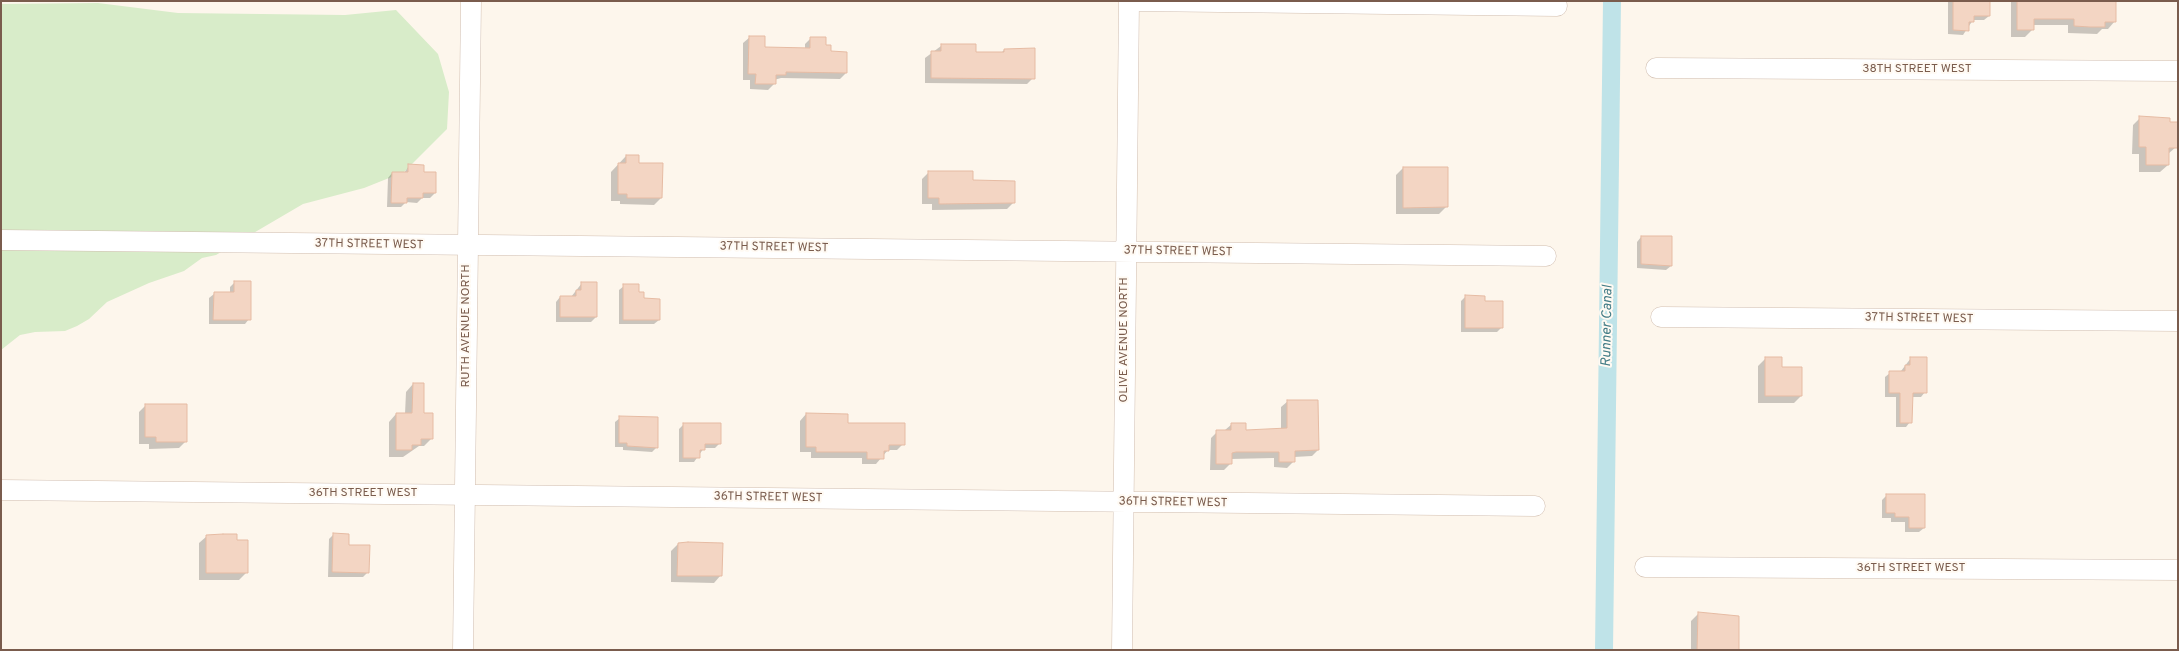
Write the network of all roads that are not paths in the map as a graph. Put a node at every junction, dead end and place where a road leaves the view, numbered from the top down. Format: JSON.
{"nodes":[{"id":1,"x":471,"y":1,"type":"edge"},
{"id":2,"x":1128,"y":1,"type":"edge"},
{"id":3,"x":1136,"y":1,"type":"edge"},
{"id":4,"x":1557,"y":6,"type":"dead end"},
{"id":5,"x":1656,"y":68,"type":"dead end"},
{"id":6,"x":2178,"y":72,"type":"edge"},
{"id":7,"x":1,"y":240,"type":"edge"},
{"id":8,"x":468,"y":246,"type":"junction"},
{"id":9,"x":1126,"y":252,"type":"junction"},
{"id":10,"x":1546,"y":256,"type":"dead end"},
{"id":11,"x":1661,"y":317,"type":"dead end"},
{"id":12,"x":2178,"y":321,"type":"edge"},
{"id":13,"x":1,"y":490,"type":"edge"},
{"id":14,"x":464,"y":495,"type":"junction"},
{"id":15,"x":1124,"y":502,"type":"junction"},
{"id":16,"x":1535,"y":506,"type":"dead end"},
{"id":17,"x":1645,"y":567,"type":"dead end"},
{"id":18,"x":2178,"y":570,"type":"edge"},
{"id":19,"x":463,"y":650,"type":"edge"},
{"id":20,"x":1122,"y":650,"type":"edge"}],
"edges":[{"from":1,"to":8,"type":"street","name":"RUTH AVENUE NORTH"},
{"from":2,"to":9,"type":"street","name":"OLIVE AVENUE NORTH"},
{"from":3,"to":4,"type":"street"},
{"from":5,"to":6,"type":"street","name":"38TH STREET WEST"},
{"from":7,"to":8,"type":"street","name":"37TH STREET WEST"},
{"from":8,"to":9,"type":"street","name":"37TH STREET WEST"},
{"from":8,"to":14,"type":"street","name":"RUTH AVENUE NORTH"},
{"from":9,"to":10,"type":"street","name":"37TH STREET WEST"},
{"from":9,"to":15,"type":"street","name":"OLIVE AVENUE NORTH"},
{"from":11,"to":12,"type":"street","name":"37TH STREET WEST"},
{"from":13,"to":14,"type":"street","name":"36TH STREET WEST"},
{"from":14,"to":15,"type":"street","name":"36TH STREET WEST"},
{"from":14,"to":19,"type":"street","name":"RUTH AVENUE NORTH"},
{"from":15,"to":16,"type":"street","name":"36TH STREET WEST"},
{"from":15,"to":20,"type":"street","name":"OLIVE AVENUE NORTH"},
{"from":17,"to":18,"type":"street","name":"36TH STREET WEST"}]}
